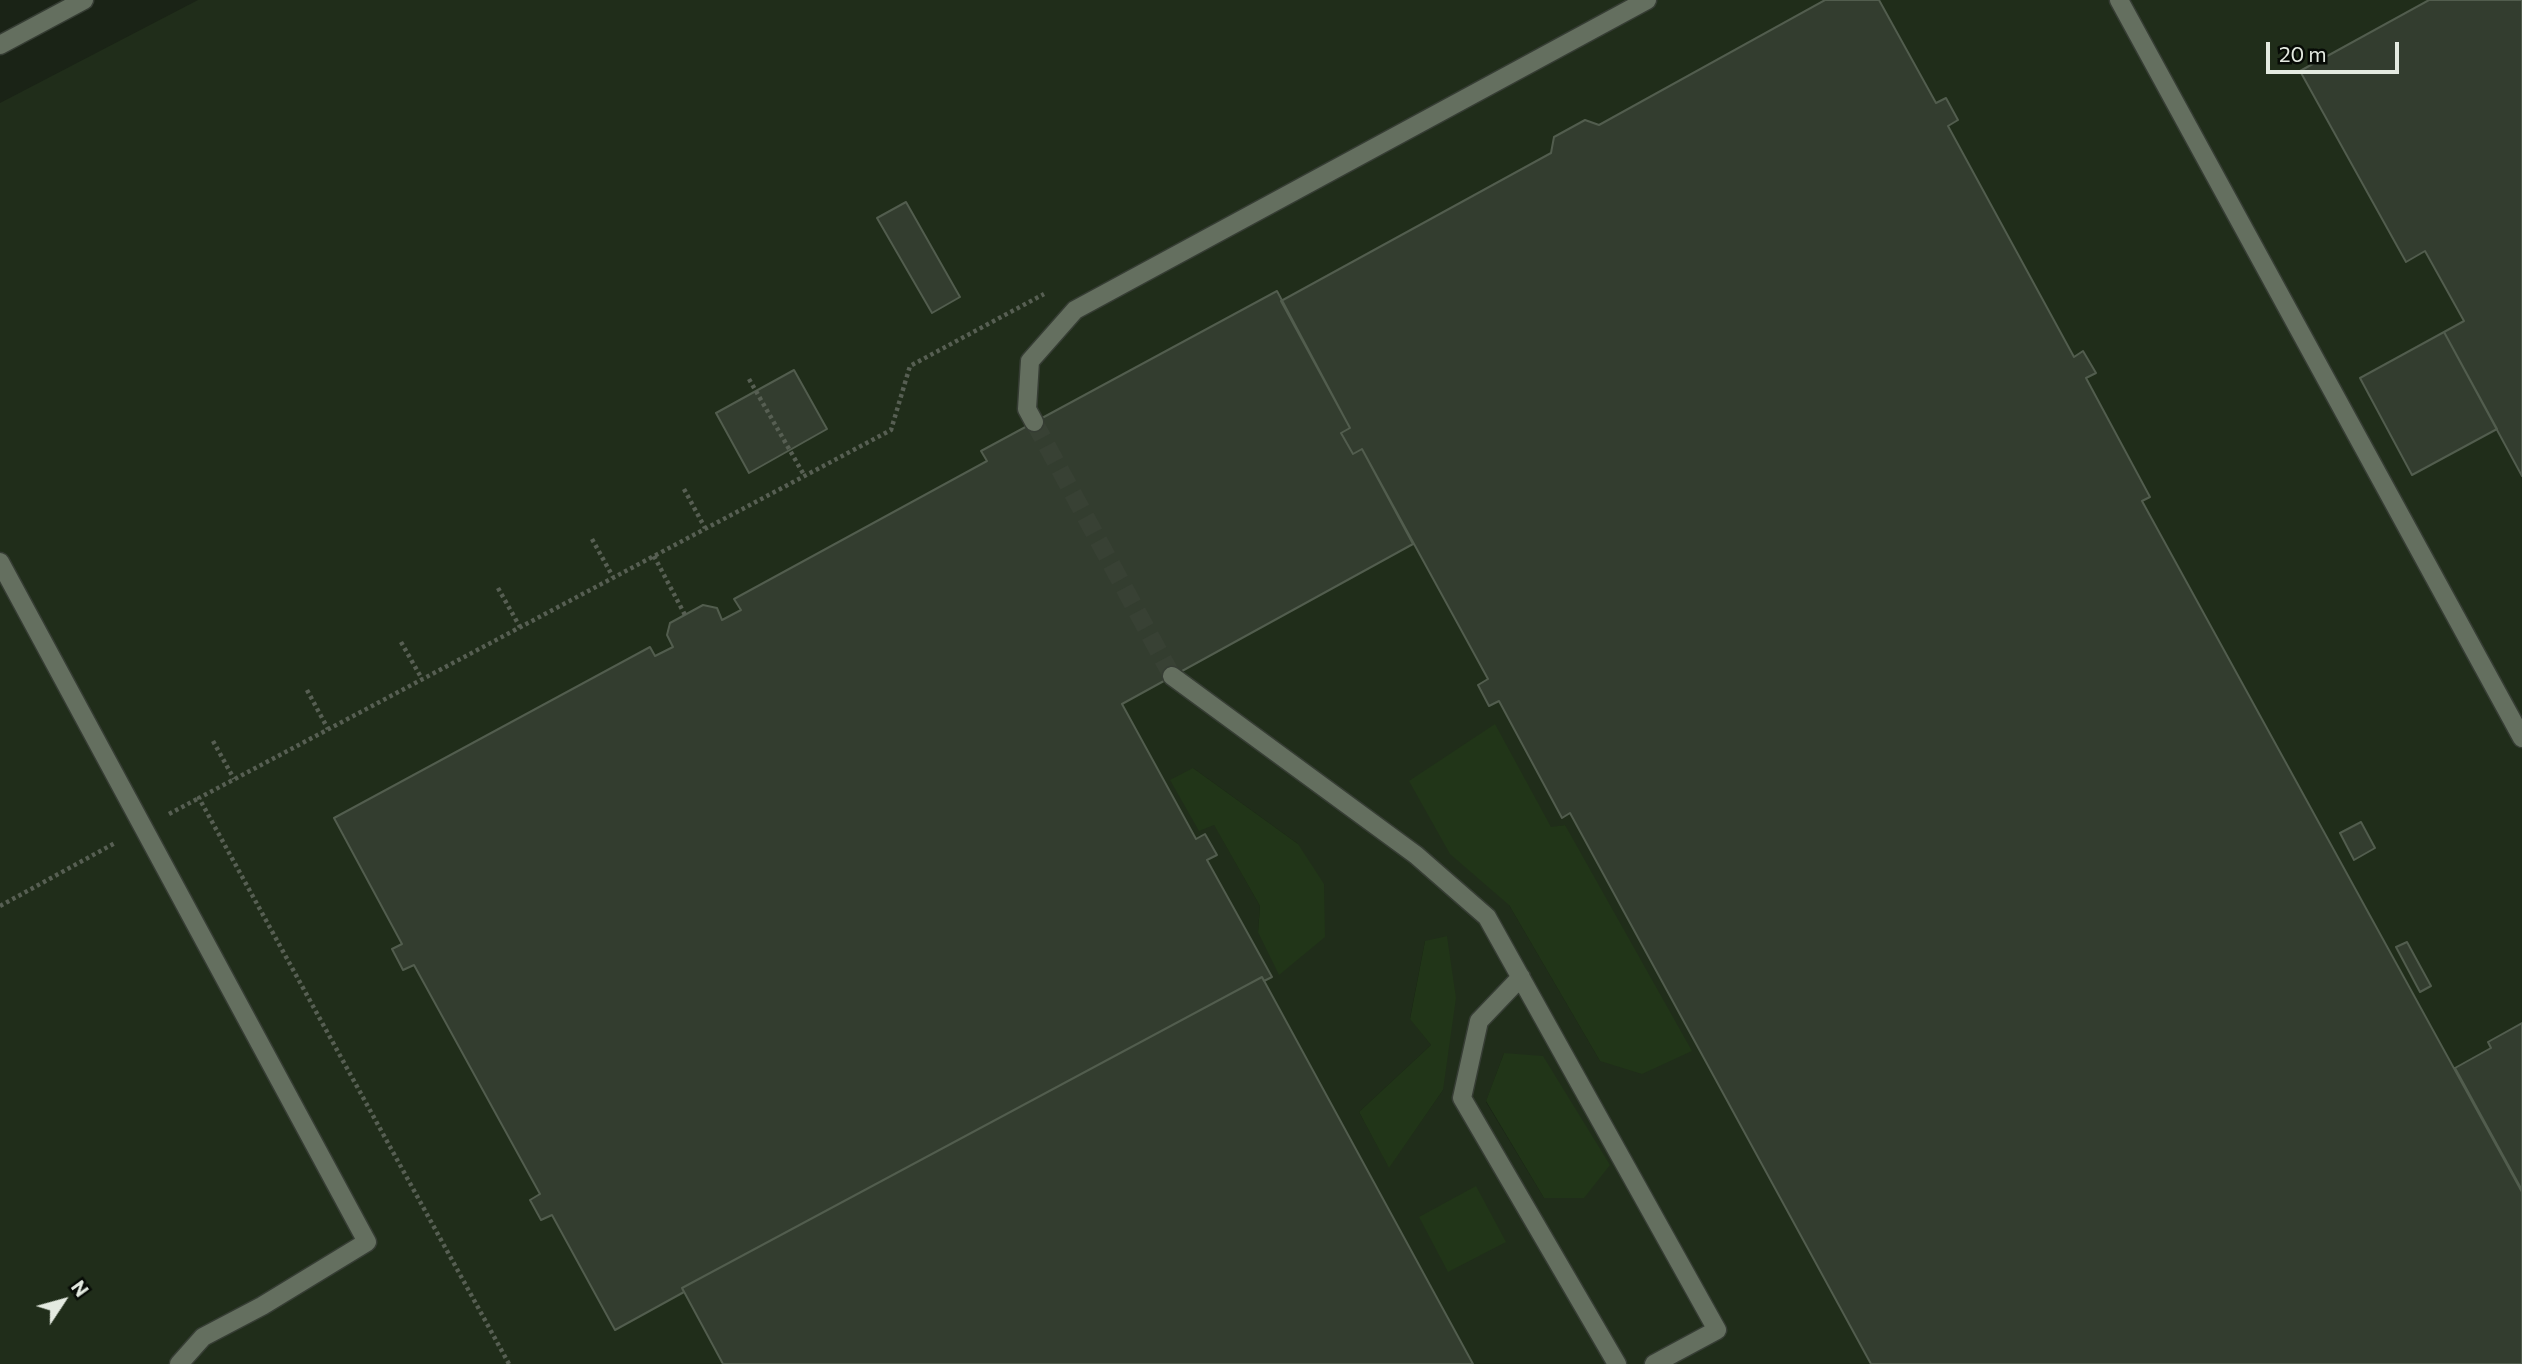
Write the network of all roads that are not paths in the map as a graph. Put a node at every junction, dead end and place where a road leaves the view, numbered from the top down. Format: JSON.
{"nodes":[{"id":1,"x":84,"y":0,"type":"edge"},
{"id":2,"x":1647,"y":0,"type":"edge"},
{"id":3,"x":2119,"y":0,"type":"edge"},
{"id":4,"x":0,"y":45,"type":"edge"},
{"id":5,"x":1034,"y":422,"type":"tunnel mouth"},
{"id":6,"x":0,"y":562,"type":"edge"},
{"id":7,"x":1172,"y":677,"type":"tunnel mouth"},
{"id":8,"x":2522,"y":738,"type":"edge"},
{"id":9,"x":1521,"y":977,"type":"junction"},
{"id":10,"x":179,"y":1364,"type":"edge"},
{"id":11,"x":1617,"y":1364,"type":"edge"},
{"id":12,"x":1654,"y":1364,"type":"edge"}],
"edges":[{"from":1,"to":4,"type":"lane"},
{"from":2,"to":5,"type":"lane"},
{"from":3,"to":8,"type":"lane"},
{"from":6,"to":10,"type":"lane"},
{"from":7,"to":9,"type":"lane"},
{"from":9,"to":11,"type":"lane"},
{"from":9,"to":12,"type":"lane"}]}
